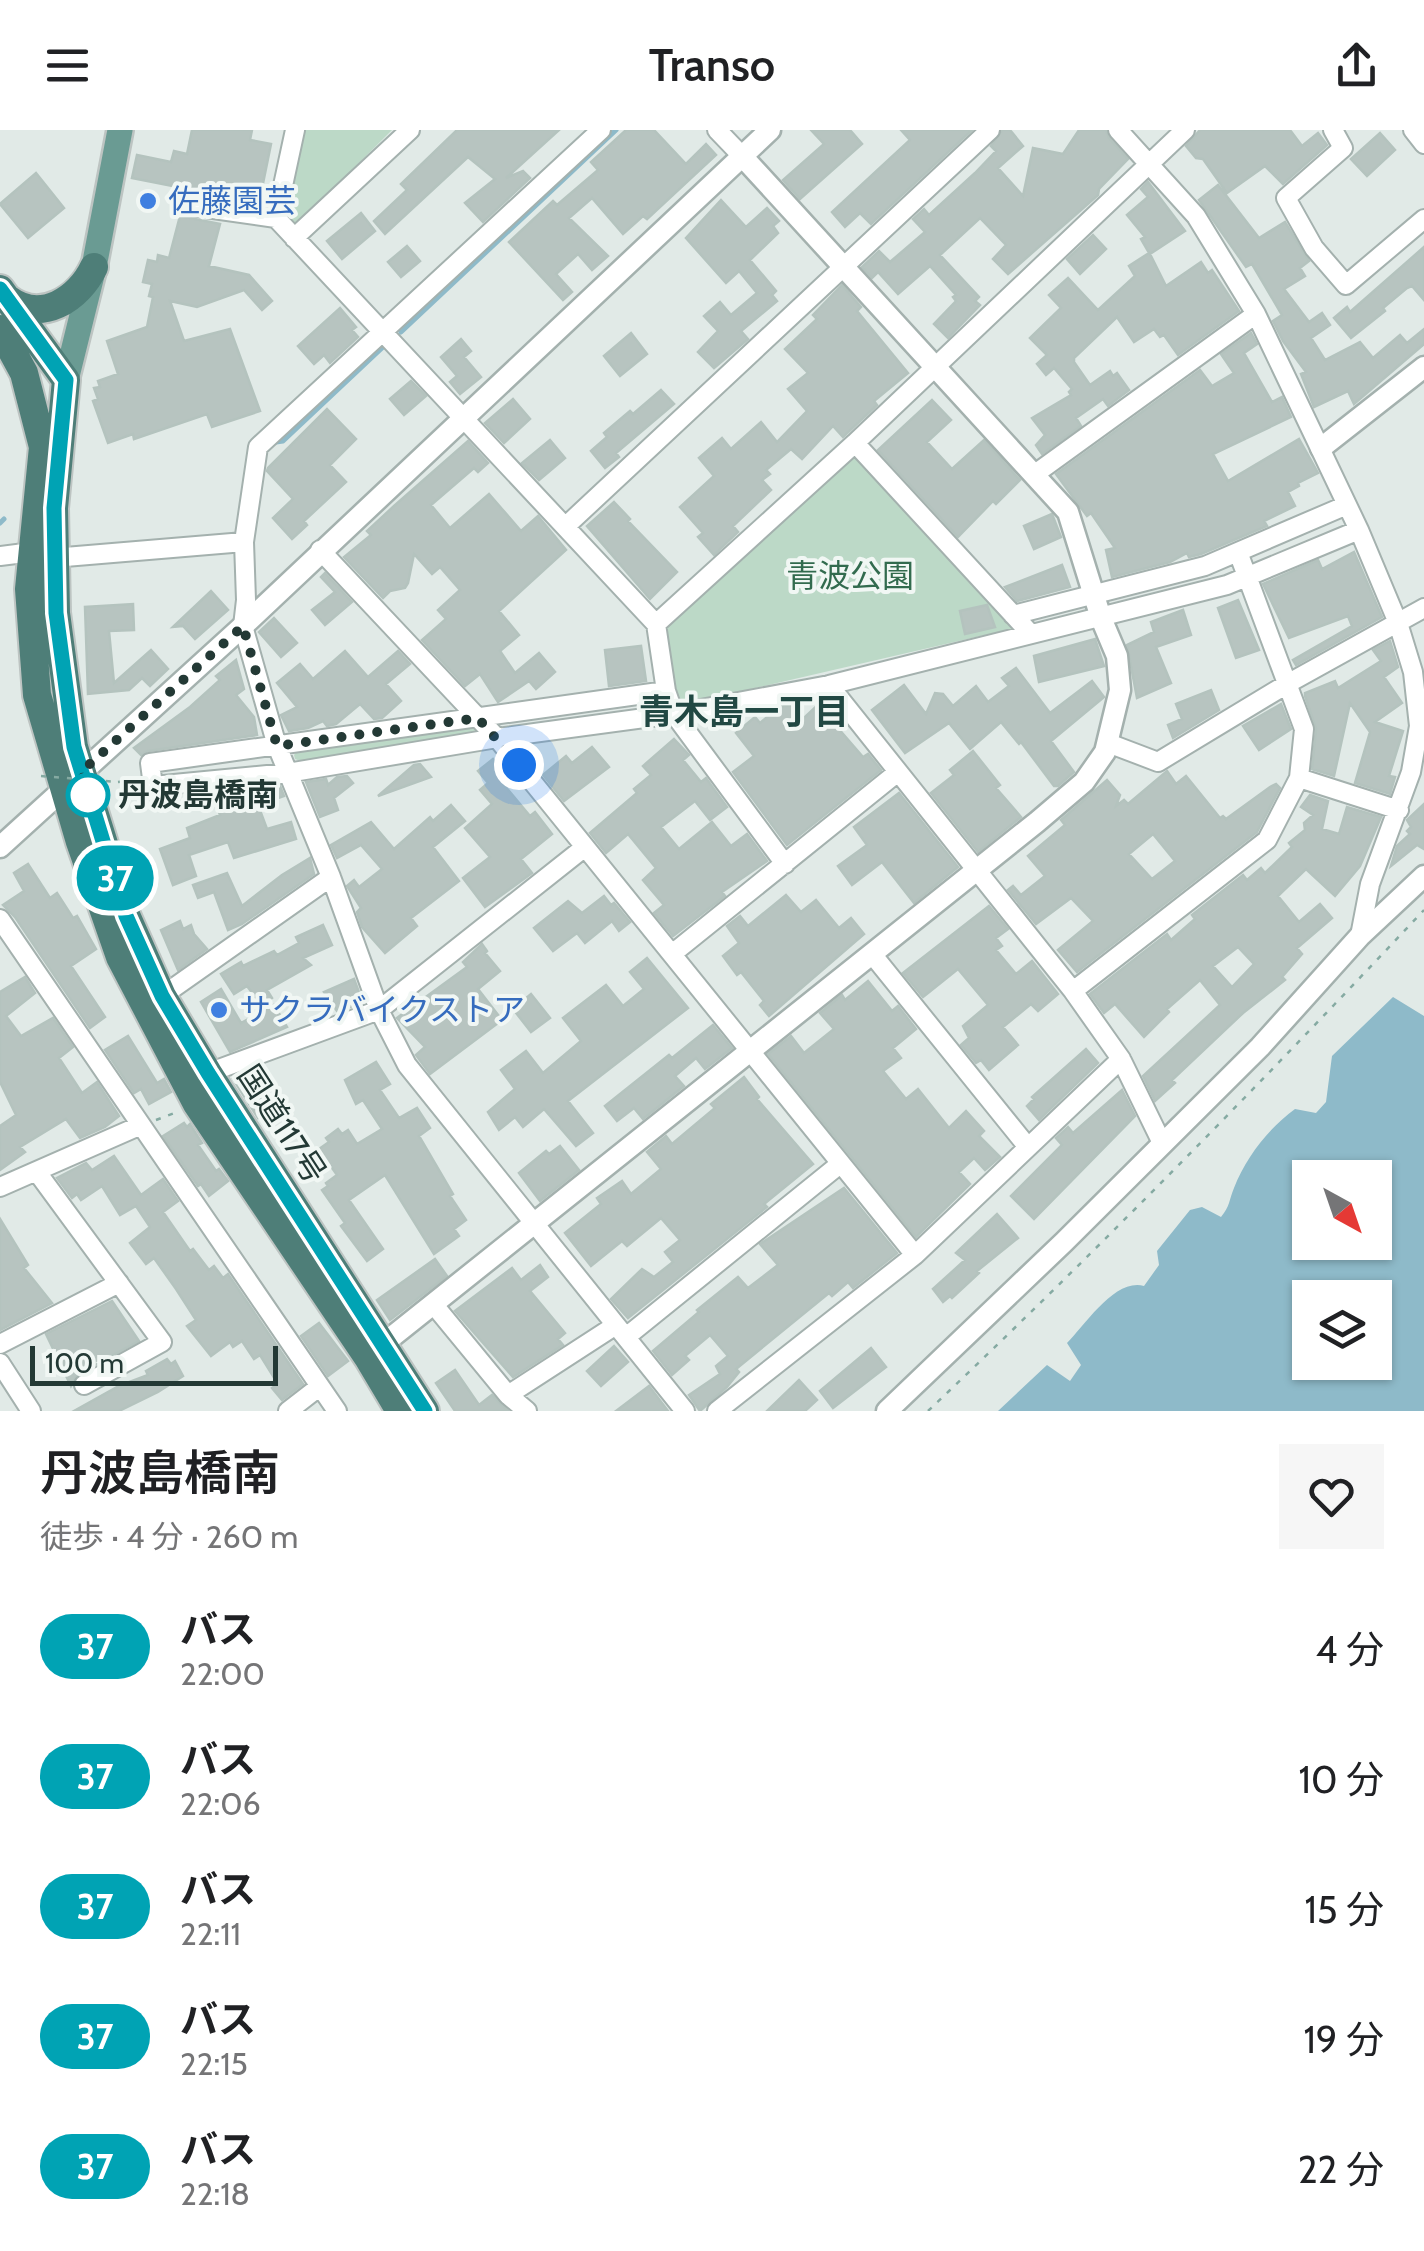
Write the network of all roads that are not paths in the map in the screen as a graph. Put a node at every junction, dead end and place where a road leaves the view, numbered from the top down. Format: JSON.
{"nodes":[{"id":1,"x":120,"y":130,"type":"edge"},
{"id":2,"x":295,"y":130,"type":"edge"},
{"id":3,"x":410,"y":130,"type":"edge"},
{"id":4,"x":601,"y":130,"type":"edge"},
{"id":5,"x":717,"y":130,"type":"edge"},
{"id":6,"x":770,"y":130,"type":"edge"},
{"id":7,"x":990,"y":130,"type":"edge"},
{"id":8,"x":1118,"y":130,"type":"edge"},
{"id":9,"x":1185,"y":130,"type":"edge"},
{"id":10,"x":1334,"y":130,"type":"edge"},
{"id":11,"x":1413,"y":130,"type":"edge"},
{"id":12,"x":1424,"y":144,"type":"edge"},
{"id":13,"x":742,"y":156,"type":"junction"},
{"id":14,"x":1150,"y":164,"type":"junction"},
{"id":15,"x":185,"y":205,"type":"dead end"},
{"id":16,"x":276,"y":218,"type":"junction"},
{"id":17,"x":1424,"y":219,"type":"edge"},
{"id":18,"x":294,"y":238,"type":"junction"},
{"id":19,"x":94,"y":267,"type":"junction"},
{"id":20,"x":842,"y":267,"type":"junction"},
{"id":21,"x":4,"y":294,"type":"edge"},
{"id":22,"x":1256,"y":314,"type":"junction"},
{"id":23,"x":0,"y":329,"type":"edge"},
{"id":24,"x":384,"y":330,"type":"junction"},
{"id":25,"x":935,"y":365,"type":"junction"},
{"id":26,"x":1424,"y":367,"type":"edge"},
{"id":27,"x":66,"y":380,"type":"junction"},
{"id":28,"x":466,"y":417,"type":"junction"},
{"id":29,"x":854,"y":442,"type":"junction"},
{"id":30,"x":42,"y":448,"type":"junction"},
{"id":31,"x":1322,"y":448,"type":"junction"},
{"id":32,"x":1035,"y":474,"type":"junction"},
{"id":33,"x":1347,"y":506,"type":"junction"},
{"id":34,"x":566,"y":526,"type":"junction"},
{"id":35,"x":1358,"y":530,"type":"junction"},
{"id":36,"x":244,"y":542,"type":"junction"},
{"id":37,"x":320,"y":550,"type":"junction"},
{"id":38,"x":1238,"y":552,"type":"junction"},
{"id":39,"x":42,"y":555,"type":"junction"},
{"id":40,"x":0,"y":556,"type":"edge"},
{"id":41,"x":1246,"y":576,"type":"junction"},
{"id":42,"x":1093,"y":593,"type":"junction"},
{"id":43,"x":1424,"y":608,"type":"edge"},
{"id":44,"x":1013,"y":615,"type":"junction"},
{"id":45,"x":1101,"y":618,"type":"junction"},
{"id":46,"x":1398,"y":623,"type":"junction"},
{"id":47,"x":656,"y":624,"type":"junction"},
{"id":48,"x":243,"y":626,"type":"junction"},
{"id":49,"x":1030,"y":633,"type":"junction"},
{"id":50,"x":1287,"y":684,"type":"junction"},
{"id":51,"x":829,"y":685,"type":"junction"},
{"id":52,"x":666,"y":691,"type":"junction"},
{"id":53,"x":674,"y":714,"type":"junction"},
{"id":54,"x":478,"y":718,"type":"junction"},
{"id":55,"x":497,"y":738,"type":"junction"},
{"id":56,"x":1108,"y":743,"type":"junction"},
{"id":57,"x":277,"y":746,"type":"junction"},
{"id":58,"x":898,"y":772,"type":"junction"},
{"id":59,"x":287,"y":773,"type":"junction"},
{"id":60,"x":1299,"y":778,"type":"junction"},
{"id":61,"x":62,"y":779,"type":"junction"},
{"id":62,"x":1399,"y":810,"type":"junction"},
{"id":63,"x":585,"y":846,"type":"junction"},
{"id":64,"x":0,"y":848,"type":"edge"},
{"id":65,"x":786,"y":864,"type":"junction"},
{"id":66,"x":977,"y":870,"type":"junction"},
{"id":67,"x":1424,"y":876,"type":"edge"},
{"id":68,"x":331,"y":877,"type":"junction"},
{"id":69,"x":0,"y":918,"type":"edge"},
{"id":70,"x":1360,"y":936,"type":"junction"},
{"id":71,"x":672,"y":954,"type":"junction"},
{"id":72,"x":872,"y":954,"type":"junction"},
{"id":73,"x":1074,"y":991,"type":"junction"},
{"id":74,"x":162,"y":996,"type":"junction"},
{"id":75,"x":379,"y":1010,"type":"junction"},
{"id":76,"x":749,"y":1051,"type":"junction"},
{"id":77,"x":1122,"y":1059,"type":"junction"},
{"id":78,"x":208,"y":1073,"type":"junction"},
{"id":79,"x":139,"y":1126,"type":"junction"},
{"id":80,"x":1162,"y":1143,"type":"junction"},
{"id":81,"x":1027,"y":1146,"type":"junction"},
{"id":82,"x":840,"y":1164,"type":"junction"},
{"id":83,"x":37,"y":1172,"type":"junction"},
{"id":84,"x":0,"y":1187,"type":"edge"},
{"id":85,"x":534,"y":1225,"type":"junction"},
{"id":86,"x":915,"y":1255,"type":"junction"},
{"id":87,"x":118,"y":1283,"type":"junction"},
{"id":88,"x":434,"y":1304,"type":"junction"},
{"id":89,"x":621,"y":1331,"type":"junction"},
{"id":90,"x":0,"y":1344,"type":"edge"},
{"id":91,"x":383,"y":1344,"type":"junction"},
{"id":92,"x":0,"y":1363,"type":"edge"},
{"id":93,"x":84,"y":1385,"type":"dead end"},
{"id":94,"x":319,"y":1386,"type":"junction"},
{"id":95,"x":508,"y":1395,"type":"junction"},
{"id":96,"x":31,"y":1411,"type":"edge"},
{"id":97,"x":288,"y":1411,"type":"edge"},
{"id":98,"x":338,"y":1411,"type":"edge"},
{"id":99,"x":400,"y":1411,"type":"edge"},
{"id":100,"x":425,"y":1411,"type":"edge"},
{"id":101,"x":527,"y":1411,"type":"edge"},
{"id":102,"x":685,"y":1411,"type":"edge"},
{"id":103,"x":717,"y":1411,"type":"edge"},
{"id":104,"x":887,"y":1411,"type":"edge"}],
"edges":[{"from":1,"to":19,"type":"main road"},
{"from":2,"to":16,"type":"street"},
{"from":3,"to":18,"type":"street"},
{"from":4,"to":24,"type":"street"},
{"from":5,"to":13,"type":"street"},
{"from":6,"to":13,"type":"street"},
{"from":7,"to":20,"type":"street"},
{"from":8,"to":14,"type":"street"},
{"from":9,"to":14,"type":"street"},
{"from":10,"to":17,"type":"street"},
{"from":11,"to":12,"type":"street"},
{"from":13,"to":20,"type":"street"},
{"from":13,"to":28,"type":"street"},
{"from":14,"to":22,"type":"street"},
{"from":14,"to":25,"type":"street"},
{"from":15,"to":16,"type":"street"},
{"from":16,"to":18,"type":"street"},
{"from":18,"to":24,"type":"street"},
{"from":19,"to":21,"type":"highway"},
{"from":19,"to":27,"type":"main road"},
{"from":20,"to":25,"type":"street"},
{"from":20,"to":34,"type":"street"},
{"from":21,"to":27,"type":"highway"},
{"from":22,"to":31,"type":"street"},
{"from":22,"to":32,"type":"street"},
{"from":23,"to":30,"type":"highway","name":"国道117号"},
{"from":24,"to":28,"type":"street"},
{"from":24,"to":36,"type":"street"},
{"from":25,"to":29,"type":"street"},
{"from":25,"to":32,"type":"street"},
{"from":26,"to":31,"type":"street"},
{"from":27,"to":30,"type":"highway"},
{"from":27,"to":39,"type":"highway","name":"国道117号"},
{"from":28,"to":34,"type":"street"},
{"from":28,"to":37,"type":"street"},
{"from":29,"to":44,"type":"street"},
{"from":29,"to":47,"type":"street"},
{"from":30,"to":39,"type":"highway","name":"国道117号"},
{"from":31,"to":33,"type":"street"},
{"from":32,"to":42,"type":"street"},
{"from":33,"to":35,"type":"street"},
{"from":33,"to":38,"type":"street"},
{"from":34,"to":47,"type":"street"},
{"from":35,"to":41,"type":"street"},
{"from":35,"to":46,"type":"street"},
{"from":36,"to":39,"type":"street"},
{"from":36,"to":48,"type":"street"},
{"from":37,"to":48,"type":"street"},
{"from":37,"to":54,"type":"street"},
{"from":38,"to":41,"type":"street"},
{"from":38,"to":42,"type":"street"},
{"from":39,"to":40,"type":"street"},
{"from":39,"to":61,"type":"highway","name":"国道117号"},
{"from":41,"to":45,"type":"street"},
{"from":41,"to":50,"type":"street"},
{"from":42,"to":44,"type":"street"},
{"from":42,"to":45,"type":"street"},
{"from":43,"to":46,"type":"street"},
{"from":44,"to":49,"type":"street"},
{"from":45,"to":49,"type":"street"},
{"from":45,"to":56,"type":"street"},
{"from":46,"to":50,"type":"street"},
{"from":46,"to":62,"type":"street"},
{"from":47,"to":52,"type":"street"},
{"from":48,"to":57,"type":"street"},
{"from":48,"to":61,"type":"street"},
{"from":49,"to":51,"type":"street"},
{"from":50,"to":56,"type":"street"},
{"from":50,"to":60,"type":"street"},
{"from":51,"to":53,"type":"street"},
{"from":51,"to":58,"type":"street"},
{"from":52,"to":53,"type":"street"},
{"from":52,"to":54,"type":"street"},
{"from":53,"to":55,"type":"street"},
{"from":53,"to":65,"type":"street"},
{"from":54,"to":55,"type":"street"},
{"from":54,"to":57,"type":"street"},
{"from":55,"to":59,"type":"street"},
{"from":55,"to":63,"type":"street"},
{"from":56,"to":66,"type":"street"},
{"from":57,"to":59,"type":"street"},
{"from":57,"to":59,"type":"street"},
{"from":58,"to":65,"type":"street"},
{"from":58,"to":66,"type":"street"},
{"from":59,"to":68,"type":"street"},
{"from":60,"to":62,"type":"street"},
{"from":60,"to":73,"type":"street"},
{"from":61,"to":64,"type":"street"},
{"from":61,"to":74,"type":"highway","name":"国道117号"},
{"from":61,"to":99,"type":"highway","name":"国道117号"},
{"from":62,"to":70,"type":"street"},
{"from":63,"to":71,"type":"street"},
{"from":63,"to":75,"type":"street"},
{"from":65,"to":71,"type":"street"},
{"from":66,"to":72,"type":"street"},
{"from":66,"to":73,"type":"street"},
{"from":67,"to":70,"type":"street"},
{"from":68,"to":74,"type":"street"},
{"from":68,"to":75,"type":"street"},
{"from":69,"to":79,"type":"street"},
{"from":70,"to":80,"type":"street"},
{"from":71,"to":76,"type":"street"},
{"from":72,"to":76,"type":"street"},
{"from":72,"to":81,"type":"street"},
{"from":73,"to":77,"type":"street"},
{"from":74,"to":78,"type":"highway","name":"国道117号"},
{"from":75,"to":78,"type":"street"},
{"from":75,"to":85,"type":"street"},
{"from":76,"to":82,"type":"street"},
{"from":76,"to":85,"type":"street"},
{"from":77,"to":80,"type":"street"},
{"from":77,"to":81,"type":"street"},
{"from":78,"to":91,"type":"highway","name":"国道117号"},
{"from":79,"to":83,"type":"street"},
{"from":79,"to":94,"type":"street"},
{"from":80,"to":104,"type":"street"},
{"from":81,"to":86,"type":"street"},
{"from":82,"to":86,"type":"street"},
{"from":82,"to":89,"type":"street"},
{"from":83,"to":84,"type":"street"},
{"from":83,"to":87,"type":"street"},
{"from":85,"to":88,"type":"street"},
{"from":85,"to":89,"type":"street"},
{"from":86,"to":103,"type":"street"},
{"from":87,"to":90,"type":"street"},
{"from":87,"to":93,"type":"street"},
{"from":88,"to":91,"type":"street"},
{"from":88,"to":95,"type":"street"},
{"from":89,"to":95,"type":"street"},
{"from":89,"to":102,"type":"street"},
{"from":91,"to":100,"type":"highway","name":"国道117号"},
{"from":92,"to":96,"type":"street"},
{"from":94,"to":97,"type":"street"},
{"from":94,"to":98,"type":"street"},
{"from":95,"to":101,"type":"street"}]}
